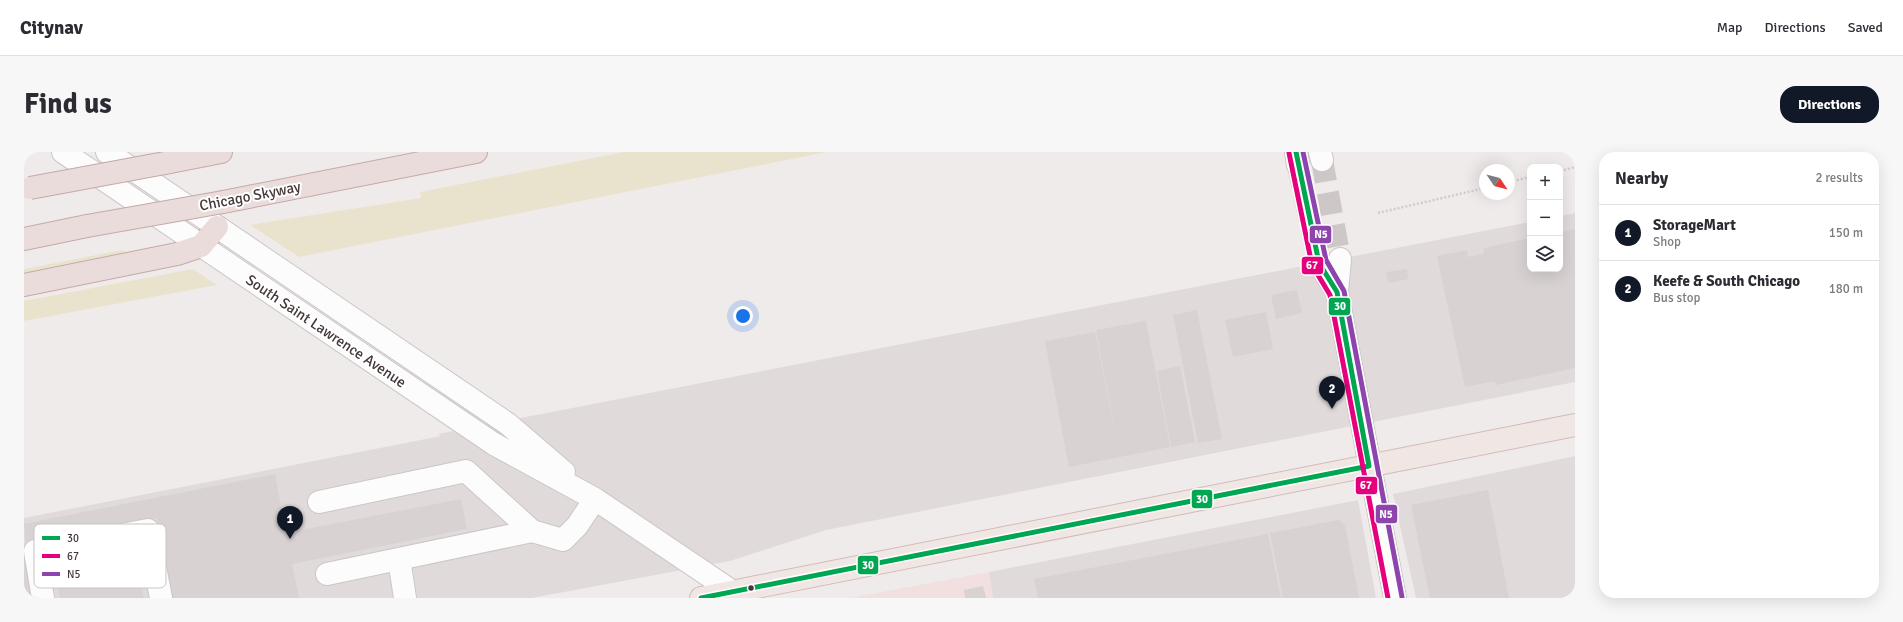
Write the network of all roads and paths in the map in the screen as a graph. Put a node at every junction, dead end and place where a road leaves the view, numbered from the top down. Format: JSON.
{"nodes":[{"id":1,"x":63,"y":152,"type":"edge"},
{"id":2,"x":107,"y":152,"type":"edge"},
{"id":3,"x":221,"y":152,"type":"edge"},
{"id":4,"x":476,"y":152,"type":"edge"},
{"id":5,"x":1575,"y":167,"type":"edge"},
{"id":6,"x":1563,"y":169,"type":"edge"},
{"id":7,"x":1527,"y":179,"type":"edge"},
{"id":8,"x":1515,"y":181,"type":"edge"},
{"id":9,"x":27,"y":189,"type":"edge"},
{"id":10,"x":1479,"y":189,"type":"edge"},
{"id":11,"x":1378,"y":213,"type":"dead end"},
{"id":12,"x":217,"y":227,"type":"junction"},
{"id":13,"x":24,"y":239,"type":"edge"},
{"id":14,"x":201,"y":246,"type":"junction"},
{"id":15,"x":1340,"y":259,"type":"tunnel mouth"},
{"id":16,"x":1319,"y":263,"type":"tunnel mouth"},
{"id":17,"x":24,"y":285,"type":"edge"},
{"id":18,"x":1337,"y":292,"type":"junction"},
{"id":19,"x":1575,"y":425,"type":"edge"},
{"id":20,"x":1369,"y":466,"type":"junction"},
{"id":21,"x":595,"y":498,"type":"junction"},
{"id":22,"x":319,"y":502,"type":"dead end"},
{"id":23,"x":532,"y":531,"type":"junction"},
{"id":24,"x":399,"y":559,"type":"junction"},
{"id":25,"x":328,"y":574,"type":"dead end"},
{"id":26,"x":41,"y":588,"type":"edge"},
{"id":27,"x":158,"y":588,"type":"edge"},
{"id":28,"x":735,"y":596,"type":"edge"},
{"id":29,"x":43,"y":598,"type":"edge"},
{"id":30,"x":160,"y":598,"type":"edge"},
{"id":31,"x":405,"y":598,"type":"edge"},
{"id":32,"x":701,"y":598,"type":"edge"},
{"id":33,"x":1395,"y":598,"type":"edge"}],
"edges":[{"from":1,"to":14,"type":"street","name":"South Saint Lawrence Avenue"},
{"from":2,"to":12,"type":"street","name":"South Saint Lawrence Avenue"},
{"from":3,"to":9,"type":"highway","bridge":true},
{"from":4,"to":13,"type":"highway","name":"Chicago Skyway","bridge":true},
{"from":5,"to":6,"type":"path"},
{"from":7,"to":8,"type":"path"},
{"from":10,"to":11,"type":"path"},
{"from":12,"to":14,"type":"highway"},
{"from":12,"to":21,"type":"street","name":"South Saint Lawrence Avenue"},
{"from":14,"to":17,"type":"highway"},
{"from":14,"to":21,"type":"street","name":"South Saint Lawrence Avenue"},
{"from":15,"to":18,"type":"street"},
{"from":16,"to":18,"type":"street"},
{"from":18,"to":20,"type":"street"},
{"from":19,"to":20,"type":"main road"},
{"from":20,"to":28,"type":"main road"},
{"from":20,"to":33,"type":"street"},
{"from":21,"to":23,"type":"street"},
{"from":21,"to":28,"type":"street","name":"South Saint Lawrence Avenue"},
{"from":22,"to":23,"type":"street"},
{"from":23,"to":24,"type":"street"},
{"from":24,"to":25,"type":"street"},
{"from":24,"to":31,"type":"street"},
{"from":26,"to":29,"type":"street"},
{"from":27,"to":30,"type":"street"},
{"from":28,"to":32,"type":"main road"}]}
